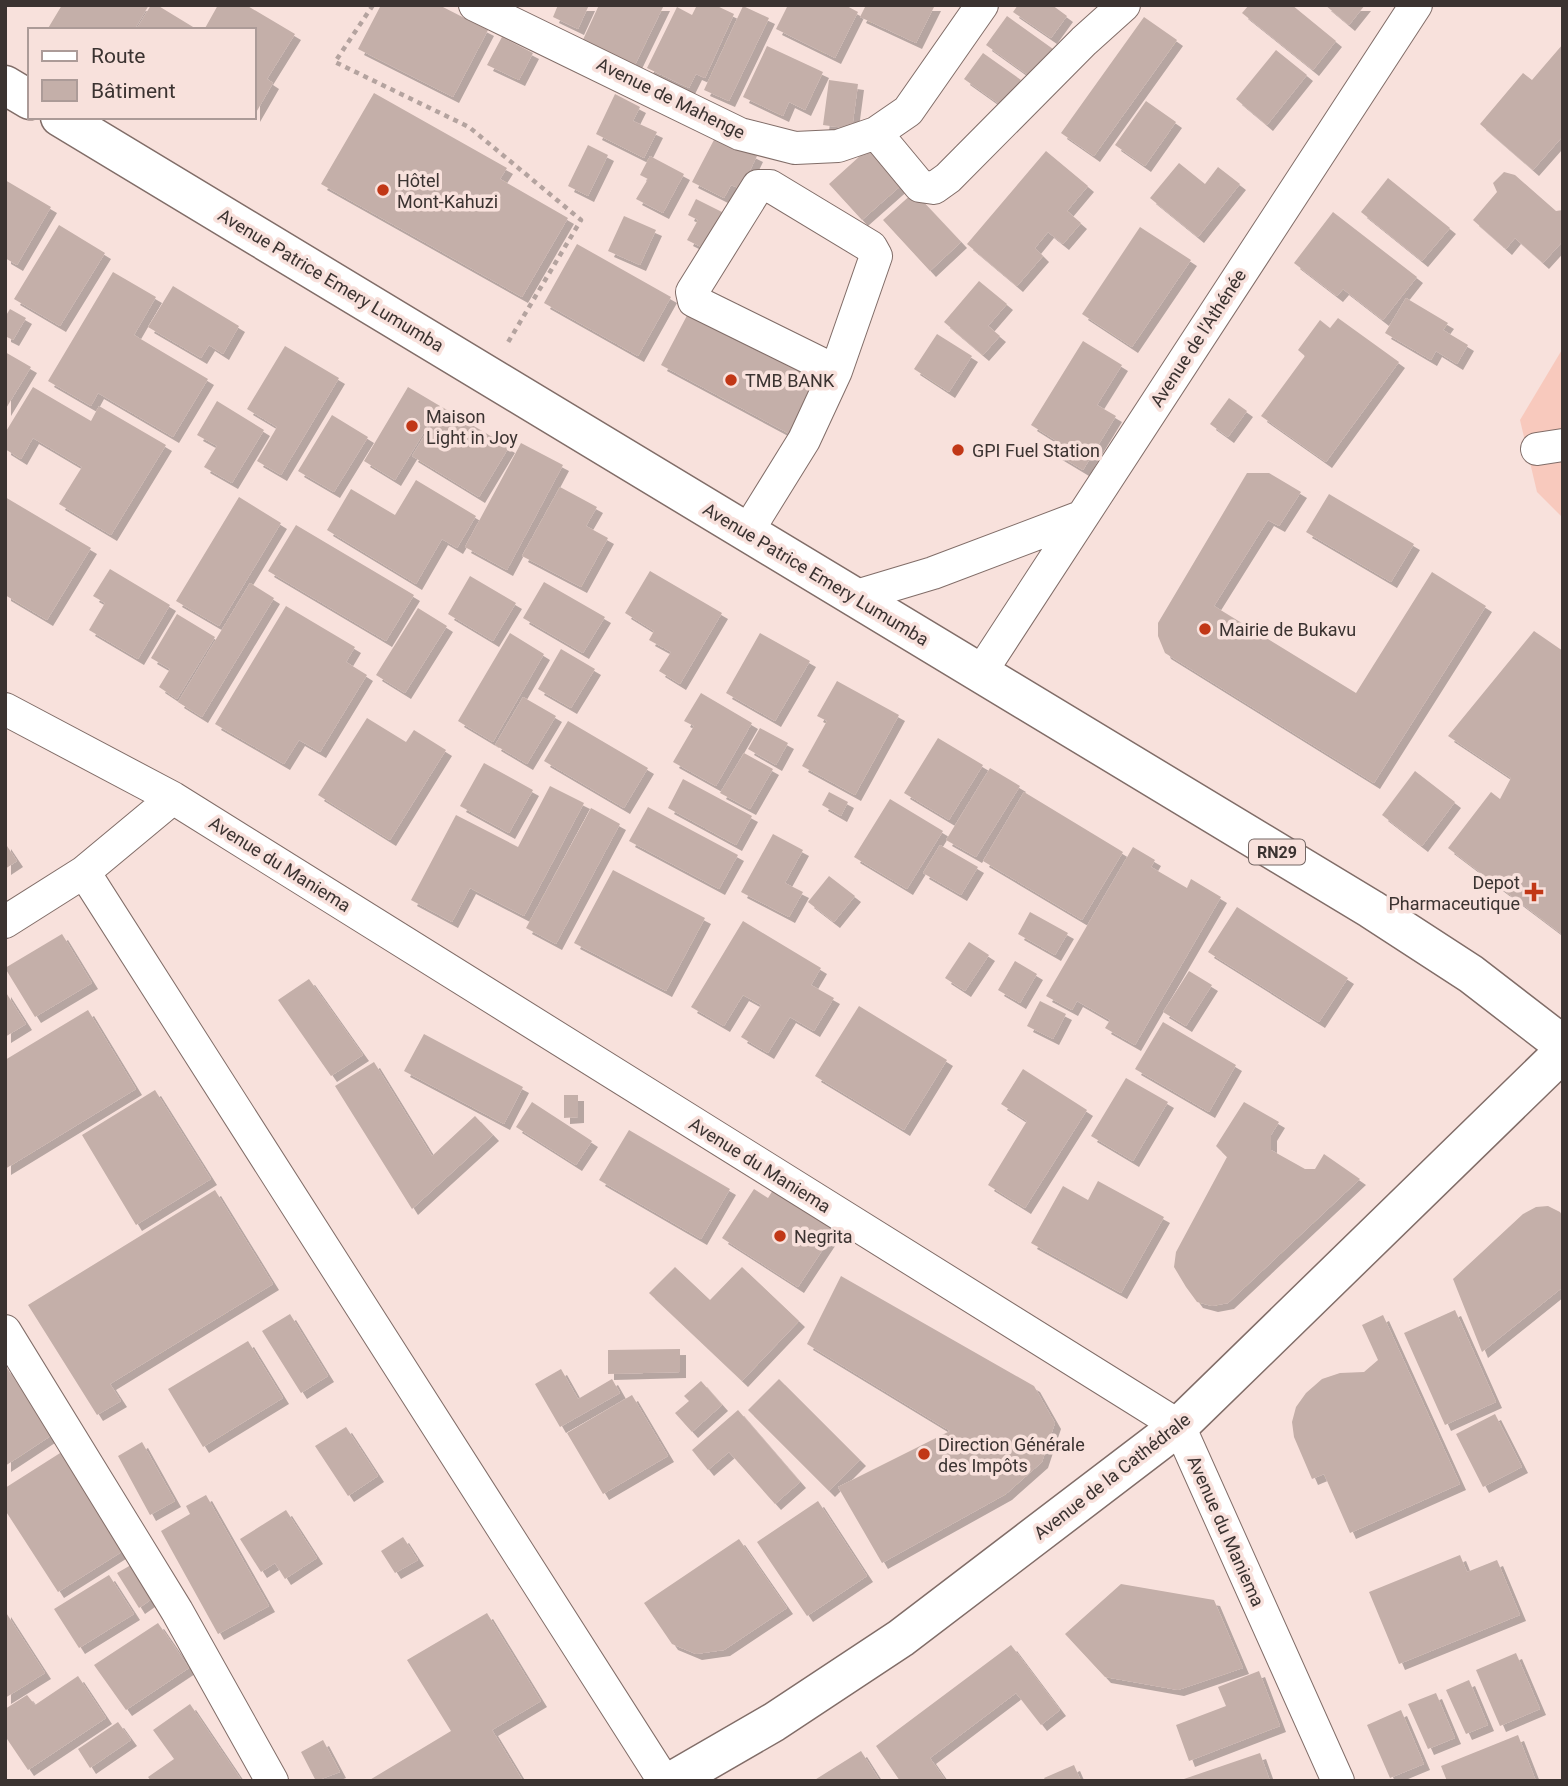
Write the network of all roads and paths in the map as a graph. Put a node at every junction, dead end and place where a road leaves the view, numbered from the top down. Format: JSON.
{"nodes":[{"id":1,"x":373,"y":5,"type":"edge"},
{"id":2,"x":475,"y":5,"type":"edge"},
{"id":3,"x":982,"y":5,"type":"edge"},
{"id":4,"x":1124,"y":5,"type":"edge"},
{"id":5,"x":1416,"y":5,"type":"edge"},
{"id":6,"x":5,"y":85,"type":"edge"},
{"id":7,"x":28,"y":99,"type":"edge"},
{"id":8,"x":63,"y":119,"type":"edge"},
{"id":9,"x":876,"y":133,"type":"junction"},
{"id":10,"x":836,"y":371,"type":"junction"},
{"id":11,"x":488,"y":375,"type":"junction"},
{"id":12,"x":1081,"y":517,"type":"junction"},
{"id":13,"x":747,"y":532,"type":"junction"},
{"id":14,"x":853,"y":597,"type":"junction"},
{"id":15,"x":981,"y":672,"type":"junction"},
{"id":16,"x":5,"y":709,"type":"edge"},
{"id":17,"x":173,"y":798,"type":"junction"},
{"id":18,"x":84,"y":872,"type":"junction"},
{"id":19,"x":5,"y":922,"type":"edge"},
{"id":20,"x":1563,"y":1045,"type":"edge"},
{"id":21,"x":1563,"y":1052,"type":"edge"},
{"id":22,"x":5,"y":1331,"type":"edge"},
{"id":23,"x":1179,"y":1426,"type":"junction"},
{"id":24,"x":272,"y":1781,"type":"edge"},
{"id":25,"x":664,"y":1781,"type":"edge"},
{"id":26,"x":672,"y":1781,"type":"edge"},
{"id":27,"x":1338,"y":1781,"type":"edge"}],
"edges":[{"from":1,"to":11,"type":"path"},
{"from":2,"to":9,"type":"street","name":"Avenue de Mahenge"},
{"from":3,"to":9,"type":"street","name":"Avenue de Mahenge"},
{"from":4,"to":9,"type":"street"},
{"from":5,"to":12,"type":"street","name":"Avenue de l'Athénée"},
{"from":6,"to":7,"type":"main road"},
{"from":8,"to":11,"type":"main road","name":"Avenue Patrice Emery Lumumba","number":"RN29"},
{"from":10,"to":10,"type":"street"},
{"from":10,"to":13,"type":"street"},
{"from":11,"to":13,"type":"main road","name":"Avenue Patrice Emery Lumumba","number":"RN29"},
{"from":12,"to":14,"type":"street"},
{"from":12,"to":15,"type":"street","name":"Avenue de l'Athénée"},
{"from":13,"to":14,"type":"main road","name":"Avenue Patrice Emery Lumumba","number":"RN29"},
{"from":14,"to":15,"type":"main road","name":"Avenue Patrice Emery Lumumba","number":"RN29"},
{"from":15,"to":20,"type":"main road","name":"Avenue Patrice Emery Lumumba","number":"RN29"},
{"from":16,"to":17,"type":"street","name":"Avenue du Maniema"},
{"from":17,"to":18,"type":"street"},
{"from":17,"to":23,"type":"street","name":"Avenue du Maniema"},
{"from":18,"to":19,"type":"street"},
{"from":18,"to":25,"type":"street"},
{"from":21,"to":23,"type":"main road","name":"Avenue de la Cathédrale"},
{"from":22,"to":24,"type":"street"},
{"from":23,"to":26,"type":"main road","name":"Avenue de la Cathédrale"},
{"from":23,"to":27,"type":"street","name":"Avenue du Maniema"}]}
